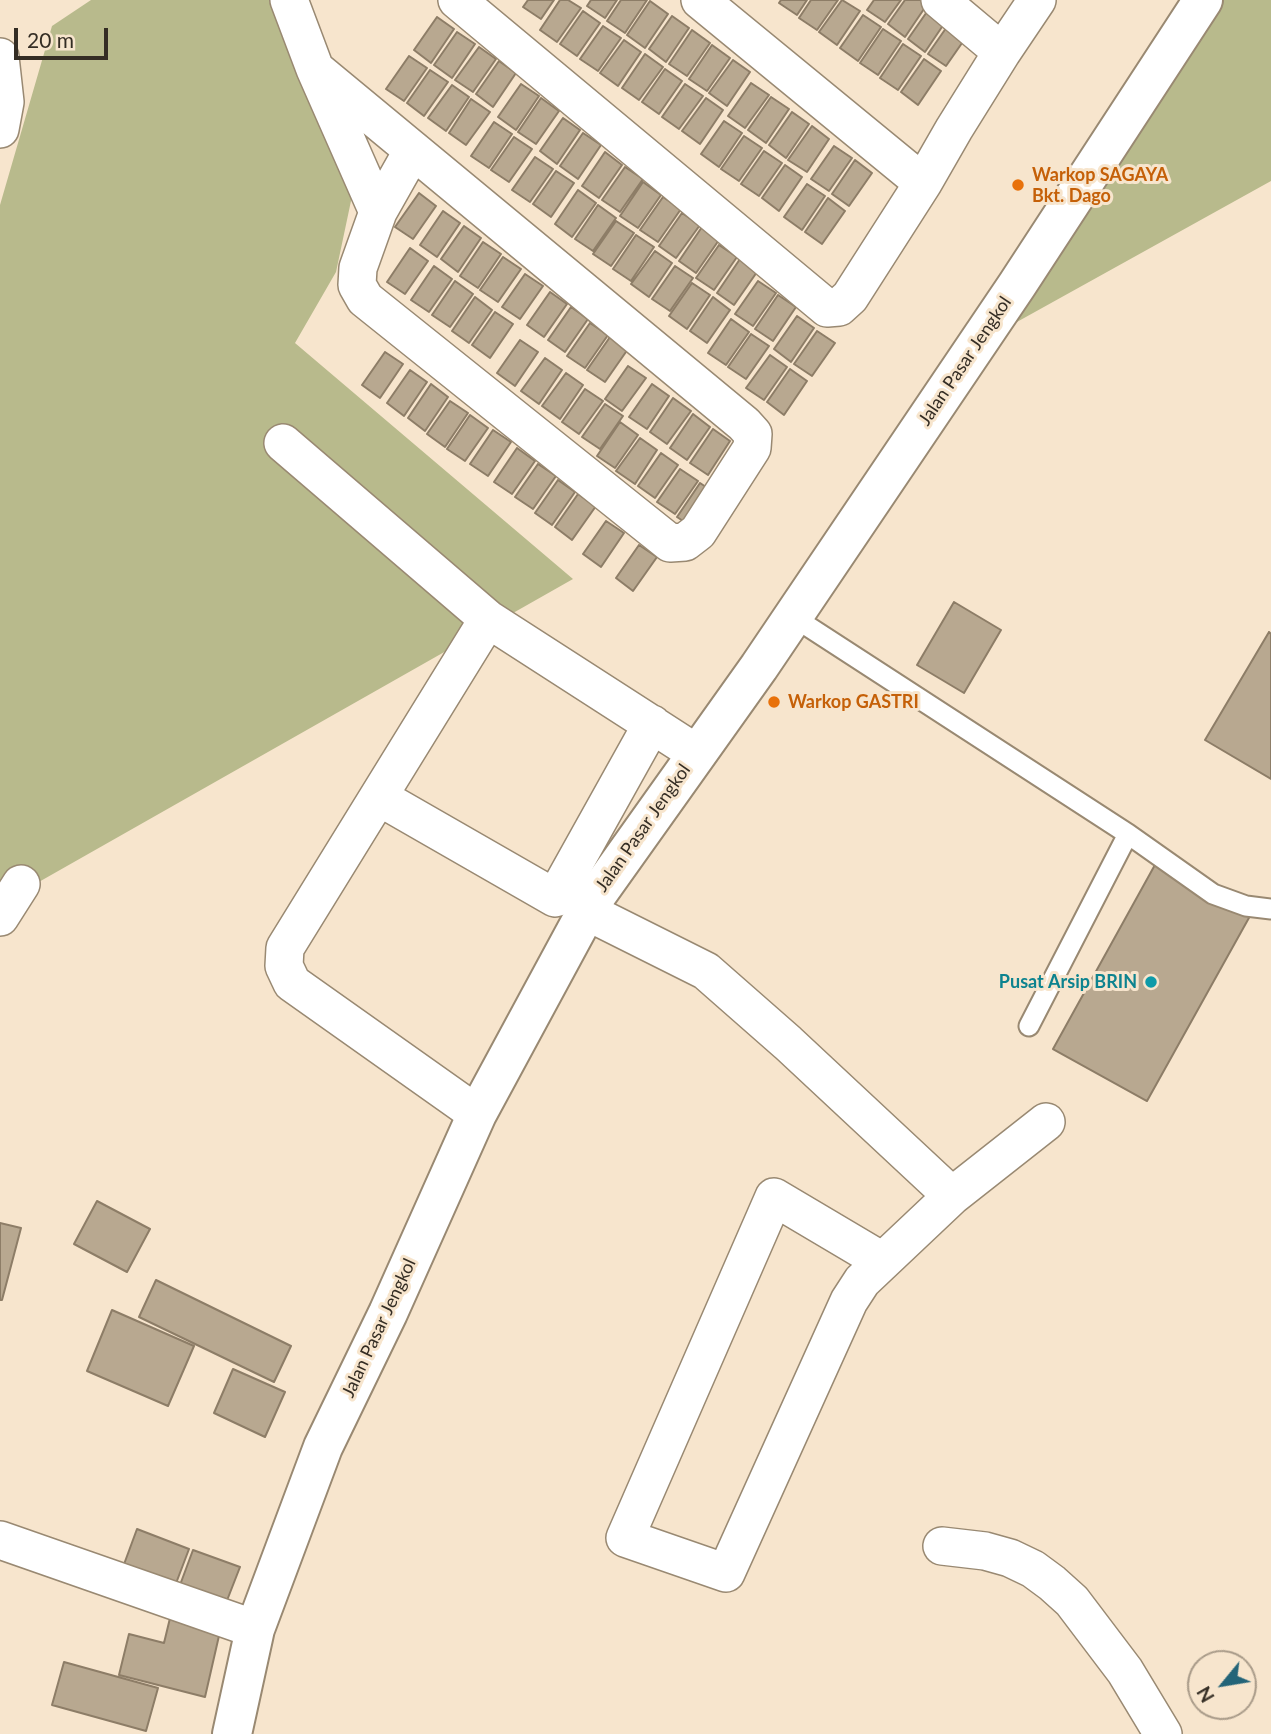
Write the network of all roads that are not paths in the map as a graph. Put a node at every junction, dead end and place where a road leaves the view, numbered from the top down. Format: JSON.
{"nodes":[{"id":1,"x":289,"y":0,"type":"edge"},
{"id":2,"x":457,"y":0,"type":"edge"},
{"id":3,"x":700,"y":0,"type":"edge"},
{"id":4,"x":940,"y":0,"type":"edge"},
{"id":5,"x":1037,"y":0,"type":"edge"},
{"id":6,"x":1203,"y":0,"type":"edge"},
{"id":7,"x":1002,"y":52,"type":"junction"},
{"id":8,"x":0,"y":57,"type":"edge"},
{"id":9,"x":315,"y":69,"type":"junction"},
{"id":10,"x":0,"y":129,"type":"edge"},
{"id":11,"x":413,"y":150,"type":"junction"},
{"id":12,"x":923,"y":183,"type":"junction"},
{"id":13,"x":378,"y":212,"type":"junction"},
{"id":14,"x":283,"y":443,"type":"dead end"},
{"id":15,"x":792,"y":616,"type":"junction"},
{"id":16,"x":488,"y":619,"type":"junction"},
{"id":17,"x":652,"y":724,"type":"junction"},
{"id":18,"x":696,"y":753,"type":"junction"},
{"id":19,"x":379,"y":797,"type":"junction"},
{"id":20,"x":1128,"y":834,"type":"junction"},
{"id":21,"x":21,"y":884,"type":"dead end"},
{"id":22,"x":1271,"y":909,"type":"edge"},
{"id":23,"x":586,"y":911,"type":"junction"},
{"id":24,"x":0,"y":917,"type":"edge"},
{"id":25,"x":1029,"y":1026,"type":"dead end"},
{"id":26,"x":477,"y":1114,"type":"junction"},
{"id":27,"x":1046,"y":1122,"type":"dead end"},
{"id":28,"x":952,"y":1196,"type":"junction"},
{"id":29,"x":882,"y":1261,"type":"junction"},
{"id":30,"x":0,"y":1540,"type":"edge"},
{"id":31,"x":942,"y":1546,"type":"dead end"},
{"id":32,"x":255,"y":1629,"type":"junction"},
{"id":33,"x":232,"y":1734,"type":"edge"},
{"id":34,"x":1163,"y":1734,"type":"edge"}],
"edges":[{"from":1,"to":9,"type":"street"},
{"from":2,"to":12,"type":"street"},
{"from":3,"to":12,"type":"street"},
{"from":4,"to":7,"type":"street"},
{"from":5,"to":7,"type":"street"},
{"from":6,"to":15,"type":"main road","name":"Jalan Pasar Jengkol"},
{"from":7,"to":12,"type":"street"},
{"from":8,"to":10,"type":"street"},
{"from":9,"to":11,"type":"street"},
{"from":9,"to":13,"type":"street"},
{"from":11,"to":13,"type":"street"},
{"from":11,"to":13,"type":"street"},
{"from":14,"to":16,"type":"street"},
{"from":15,"to":18,"type":"main road","name":"Jalan Pasar Jengkol"},
{"from":15,"to":20,"type":"lane"},
{"from":16,"to":17,"type":"street"},
{"from":16,"to":19,"type":"street"},
{"from":17,"to":18,"type":"street"},
{"from":17,"to":19,"type":"street"},
{"from":18,"to":23,"type":"main road","name":"Jalan Pasar Jengkol"},
{"from":19,"to":26,"type":"street"},
{"from":20,"to":22,"type":"lane"},
{"from":20,"to":25,"type":"lane"},
{"from":21,"to":24,"type":"street"},
{"from":23,"to":26,"type":"main road","name":"Jalan Pasar Jengkol"},
{"from":23,"to":28,"type":"street"},
{"from":26,"to":32,"type":"main road","name":"Jalan Pasar Jengkol"},
{"from":27,"to":28,"type":"street"},
{"from":28,"to":29,"type":"street"},
{"from":29,"to":29,"type":"street"},
{"from":30,"to":32,"type":"street"},
{"from":31,"to":34,"type":"street"},
{"from":32,"to":33,"type":"main road","name":"Jalan Pasar Jengkol"}]}
